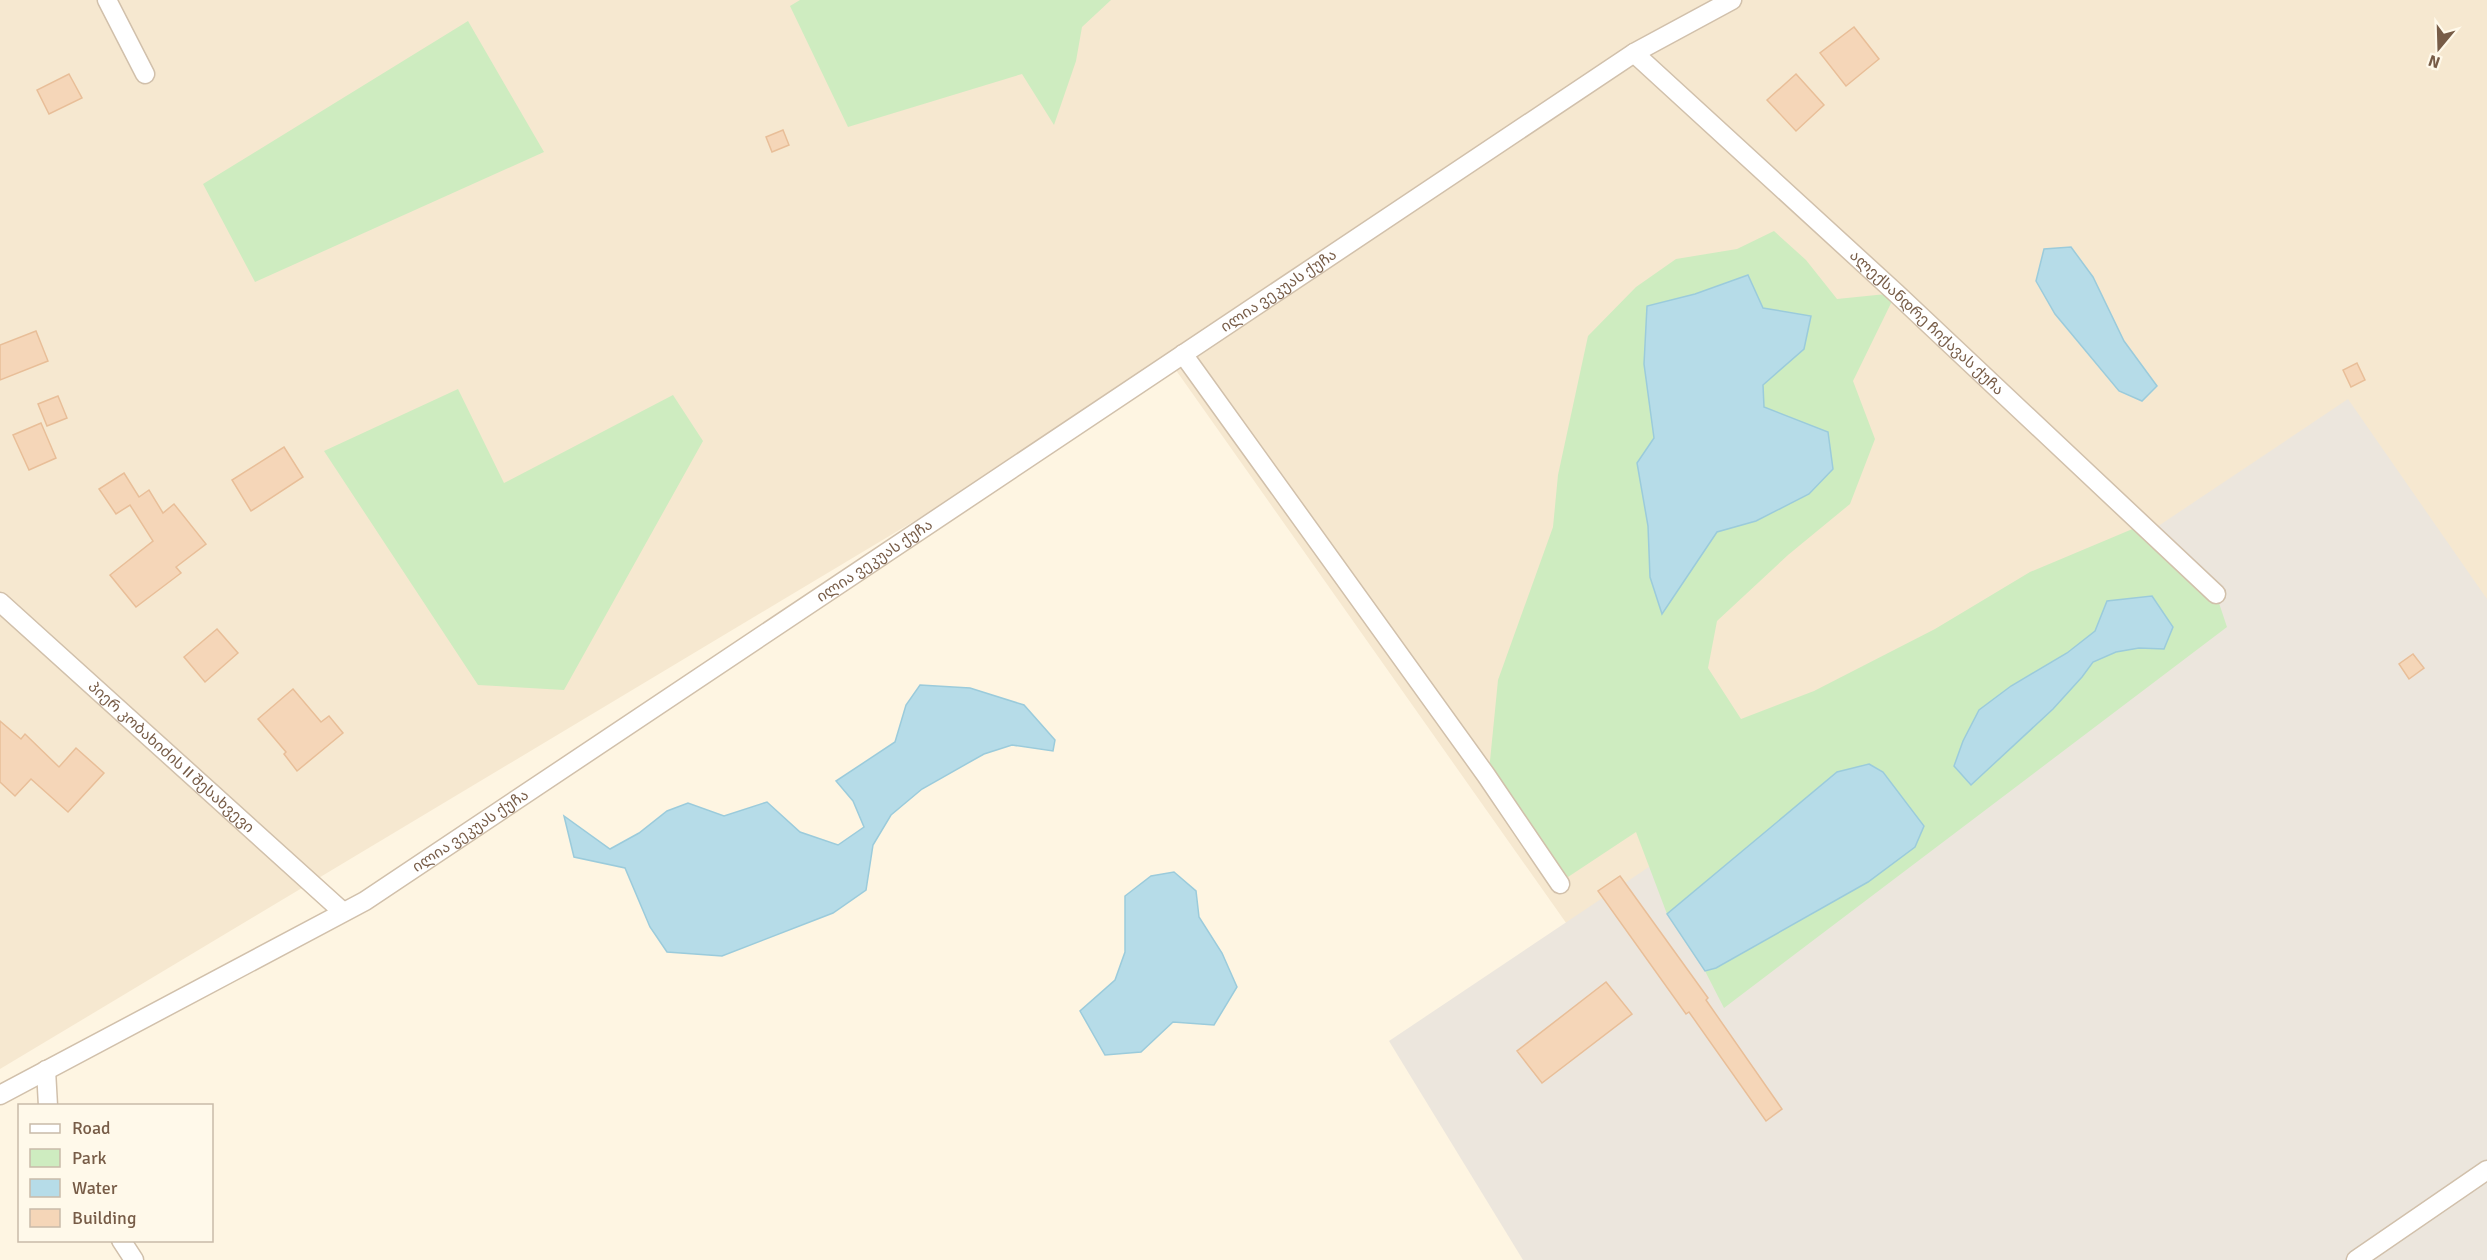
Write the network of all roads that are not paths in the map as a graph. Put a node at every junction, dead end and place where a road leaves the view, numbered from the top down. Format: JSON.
{"nodes":[{"id":1,"x":107,"y":0,"type":"edge"},
{"id":2,"x":1730,"y":0,"type":"edge"},
{"id":3,"x":1634,"y":53,"type":"junction"},
{"id":4,"x":145,"y":74,"type":"dead end"},
{"id":5,"x":1183,"y":354,"type":"junction"},
{"id":6,"x":2216,"y":594,"type":"dead end"},
{"id":7,"x":0,"y":602,"type":"edge"},
{"id":8,"x":1560,"y":884,"type":"dead end"},
{"id":9,"x":343,"y":912,"type":"junction"},
{"id":10,"x":46,"y":1070,"type":"junction"},
{"id":11,"x":0,"y":1095,"type":"edge"},
{"id":12,"x":48,"y":1104,"type":"edge"},
{"id":13,"x":2487,"y":1170,"type":"edge"},
{"id":14,"x":122,"y":1242,"type":"edge"},
{"id":15,"x":134,"y":1260,"type":"edge"},
{"id":16,"x":2356,"y":1260,"type":"edge"}],
"edges":[{"from":1,"to":4,"type":"street"},
{"from":2,"to":3,"type":"street","name":"ილია ვეკუას ქუჩა"},
{"from":3,"to":5,"type":"street","name":"ილია ვეკუას ქუჩა"},
{"from":3,"to":6,"type":"street","name":"ალექსანდრე ჩიქავას ქუჩა"},
{"from":5,"to":8,"type":"street"},
{"from":5,"to":9,"type":"street","name":"ილია ვეკუას ქუჩა"},
{"from":7,"to":9,"type":"street","name":"პიერ კობახიძის II შესახვევი"},
{"from":9,"to":10,"type":"street","name":"ილია ვეკუას ქუჩა"},
{"from":10,"to":11,"type":"street","name":"ილია ვეკუას ქუჩა"},
{"from":10,"to":12,"type":"street"},
{"from":13,"to":16,"type":"street"},
{"from":14,"to":15,"type":"street"}]}
